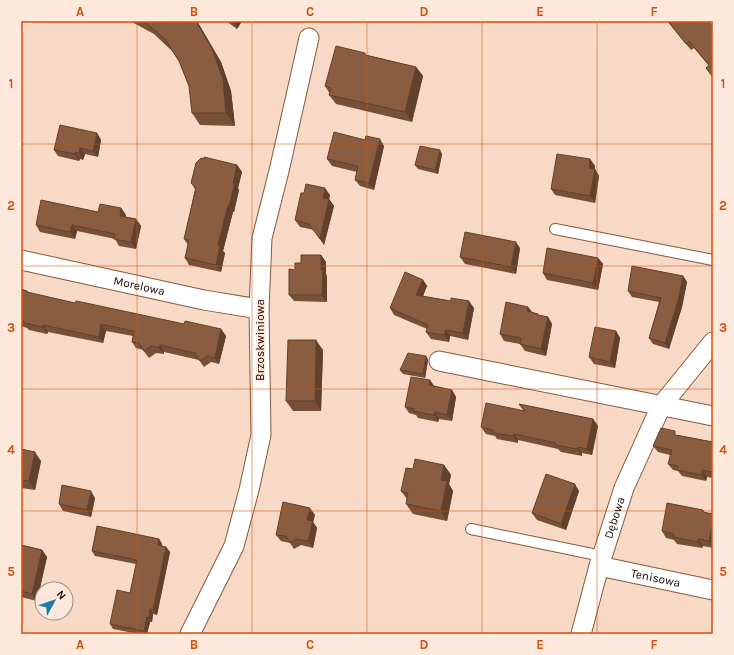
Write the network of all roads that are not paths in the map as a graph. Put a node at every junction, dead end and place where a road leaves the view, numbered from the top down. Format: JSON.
{"nodes":[{"id":1,"x":309,"y":38,"type":"dead end"},
{"id":2,"x":555,"y":229,"type":"dead end"},
{"id":3,"x":21,"y":260,"type":"edge"},
{"id":4,"x":713,"y":260,"type":"edge"},
{"id":5,"x":259,"y":309,"type":"junction"},
{"id":6,"x":713,"y":342,"type":"edge"},
{"id":7,"x":439,"y":361,"type":"dead end"},
{"id":8,"x":661,"y":406,"type":"junction"},
{"id":9,"x":713,"y":416,"type":"edge"},
{"id":10,"x":471,"y":529,"type":"dead end"},
{"id":11,"x":601,"y":561,"type":"junction"},
{"id":12,"x":713,"y":590,"type":"edge"},
{"id":13,"x":190,"y":634,"type":"edge"},
{"id":14,"x":581,"y":634,"type":"edge"}],
"edges":[{"from":1,"to":5,"type":"street","name":"Brzoskwiniowa"},
{"from":2,"to":4,"type":"lane"},
{"from":3,"to":5,"type":"street","name":"Morelowa"},
{"from":5,"to":13,"type":"street","name":"Brzoskwiniowa"},
{"from":6,"to":8,"type":"street","name":"Dębowa"},
{"from":7,"to":8,"type":"street"},
{"from":8,"to":9,"type":"street"},
{"from":8,"to":11,"type":"street","name":"Dębowa"},
{"from":10,"to":11,"type":"lane"},
{"from":11,"to":12,"type":"street","name":"Tenisowa"},
{"from":11,"to":14,"type":"street","name":"Dębowa"}]}
